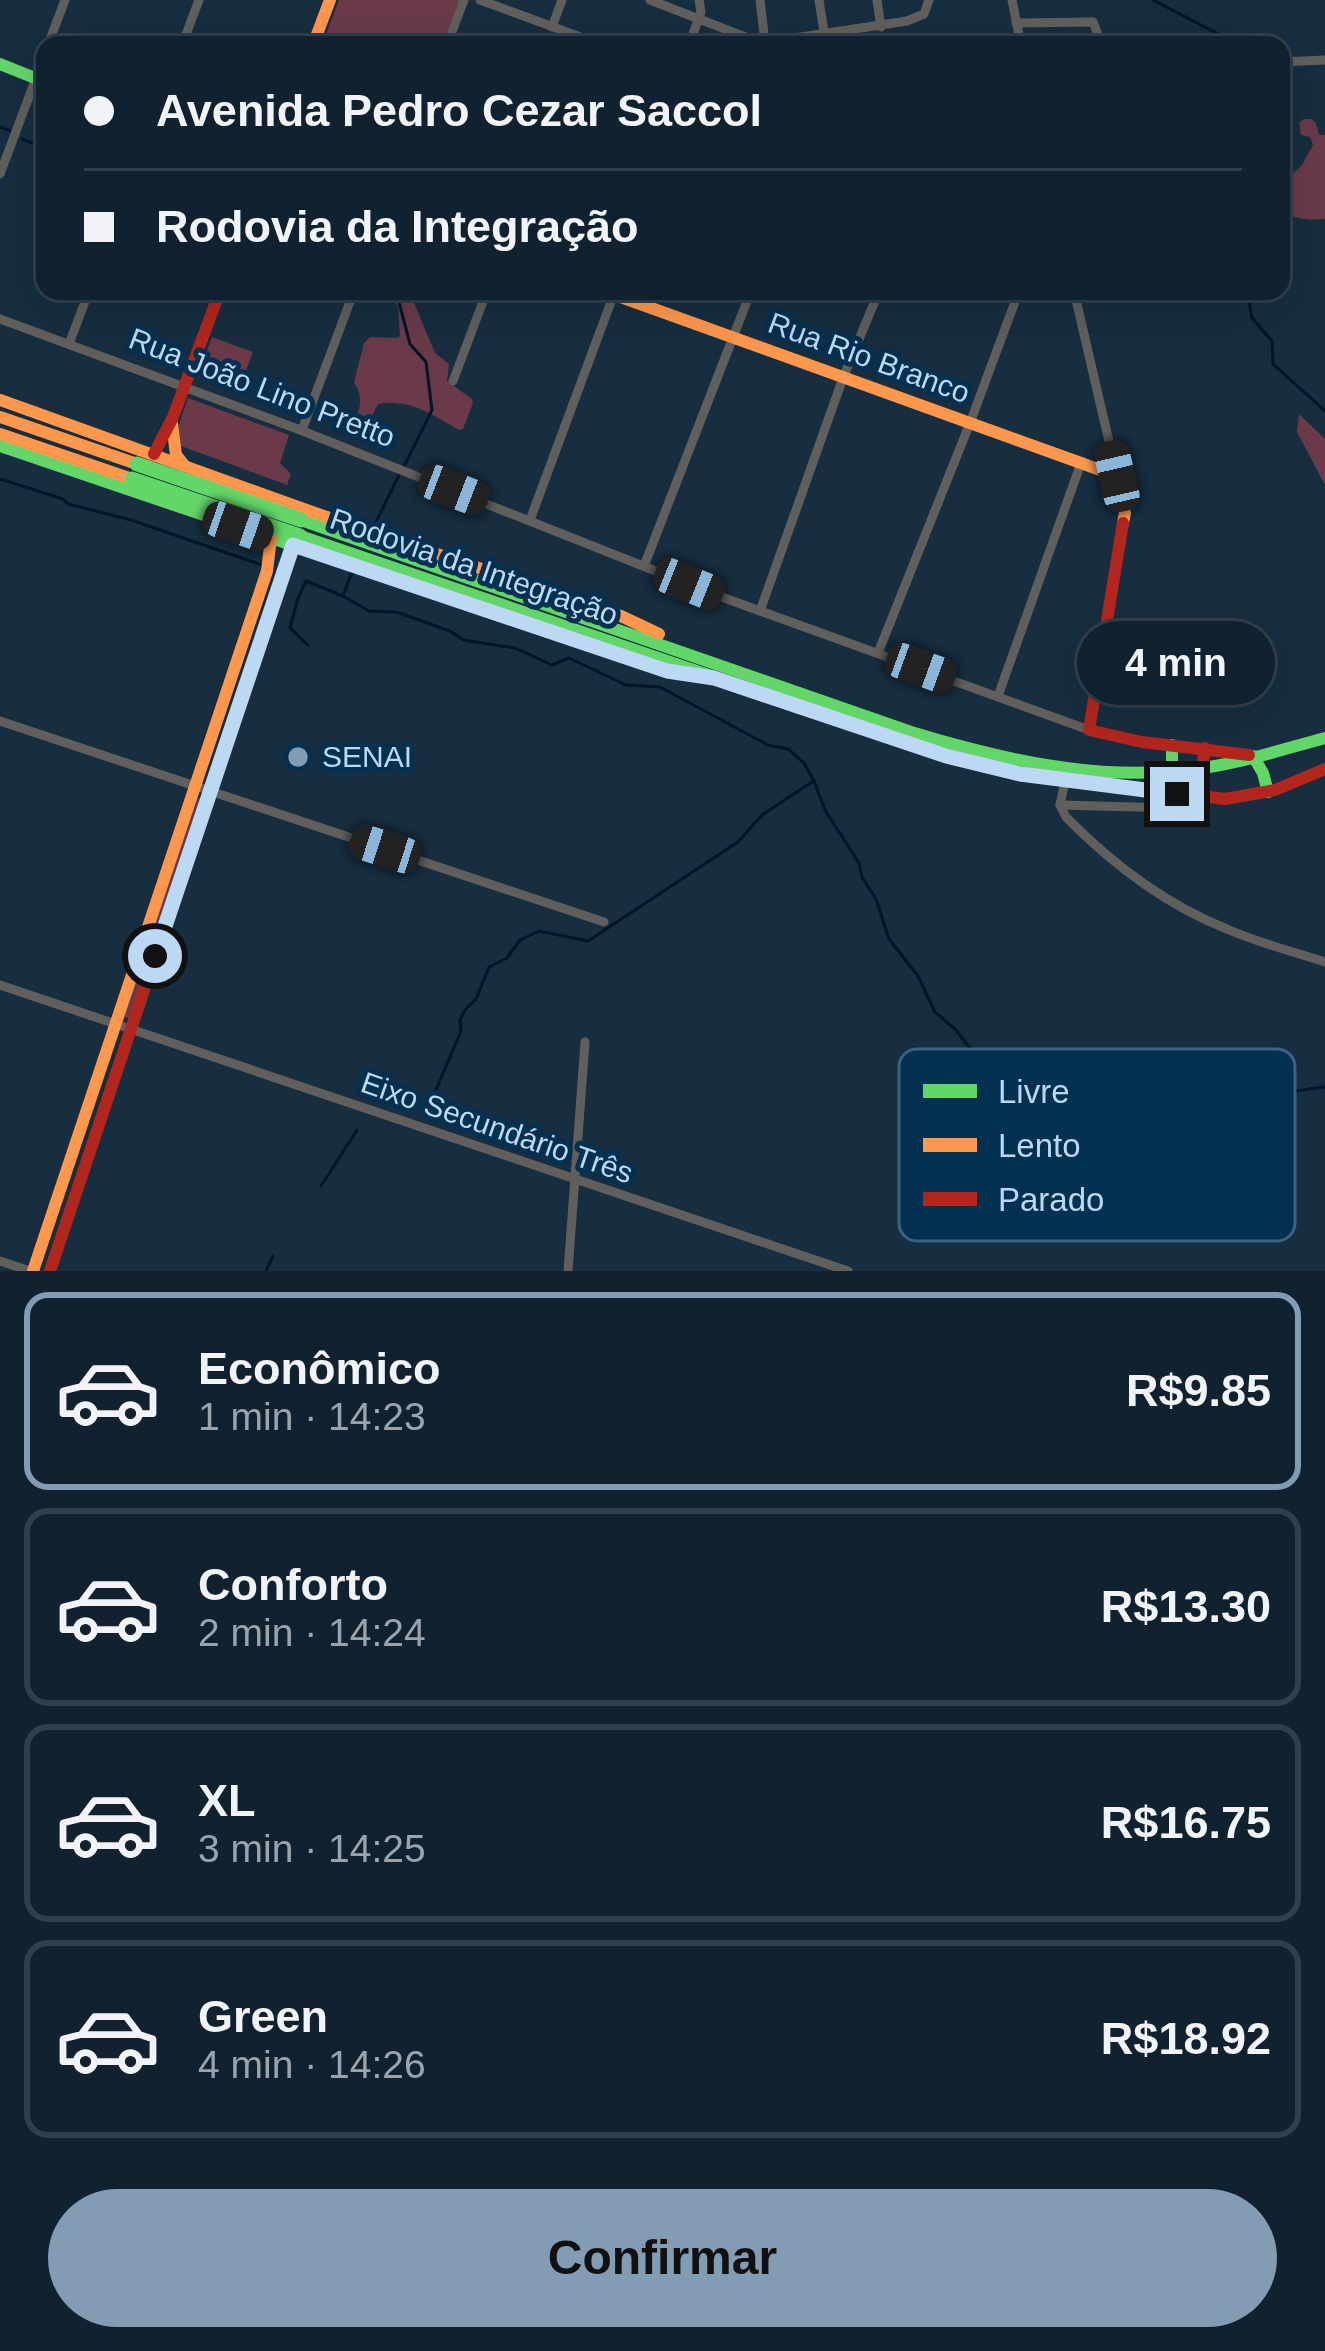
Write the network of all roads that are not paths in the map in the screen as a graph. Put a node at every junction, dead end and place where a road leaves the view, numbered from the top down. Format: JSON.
{"nodes":[{"id":1,"x":65,"y":0,"type":"edge"},
{"id":2,"x":199,"y":0,"type":"edge"},
{"id":3,"x":330,"y":0,"type":"edge"},
{"id":4,"x":464,"y":0,"type":"edge"},
{"id":5,"x":481,"y":0,"type":"edge"},
{"id":6,"x":562,"y":0,"type":"edge"},
{"id":7,"x":650,"y":0,"type":"edge"},
{"id":8,"x":699,"y":0,"type":"edge"},
{"id":9,"x":760,"y":0,"type":"edge"},
{"id":10,"x":819,"y":0,"type":"edge"},
{"id":11,"x":877,"y":0,"type":"edge"},
{"id":12,"x":929,"y":0,"type":"edge"},
{"id":13,"x":1012,"y":0,"type":"edge"},
{"id":14,"x":699,"y":19,"type":"junction"},
{"id":15,"x":1016,"y":22,"type":"junction"},
{"id":16,"x":552,"y":26,"type":"junction"},
{"id":17,"x":881,"y":27,"type":"junction"},
{"id":18,"x":51,"y":36,"type":"edge"},
{"id":19,"x":185,"y":36,"type":"edge"},
{"id":20,"x":316,"y":36,"type":"edge"},
{"id":21,"x":450,"y":36,"type":"edge"},
{"id":22,"x":571,"y":36,"type":"edge"},
{"id":23,"x":692,"y":36,"type":"edge"},
{"id":24,"x":740,"y":36,"type":"edge"},
{"id":25,"x":763,"y":36,"type":"edge"},
{"id":26,"x":824,"y":36,"type":"edge"},
{"id":27,"x":842,"y":36,"type":"edge"},
{"id":28,"x":1019,"y":36,"type":"edge"},
{"id":29,"x":1099,"y":36,"type":"edge"},
{"id":30,"x":1325,"y":60,"type":"edge"},
{"id":31,"x":1290,"y":62,"type":"edge"},
{"id":32,"x":0,"y":64,"type":"edge"},
{"id":33,"x":36,"y":78,"type":"edge"},
{"id":34,"x":36,"y":89,"type":"edge"},
{"id":35,"x":0,"y":174,"type":"edge"},
{"id":36,"x":86,"y":300,"type":"edge"},
{"id":37,"x":217,"y":300,"type":"edge"},
{"id":38,"x":351,"y":300,"type":"edge"},
{"id":39,"x":484,"y":300,"type":"edge"},
{"id":40,"x":608,"y":300,"type":"edge"},
{"id":41,"x":632,"y":300,"type":"edge"},
{"id":42,"x":749,"y":300,"type":"edge"},
{"id":43,"x":875,"y":300,"type":"edge"},
{"id":44,"x":1016,"y":300,"type":"edge"},
{"id":45,"x":1076,"y":300,"type":"edge"},
{"id":46,"x":0,"y":319,"type":"edge"},
{"id":47,"x":734,"y":338,"type":"junction"},
{"id":48,"x":69,"y":344,"type":"junction"},
{"id":49,"x":843,"y":378,"type":"junction"},
{"id":50,"x":453,"y":381,"type":"dead end"},
{"id":51,"x":184,"y":387,"type":"junction"},
{"id":52,"x":0,"y":400,"type":"edge"},
{"id":53,"x":0,"y":417,"type":"edge"},
{"id":54,"x":173,"y":417,"type":"junction"},
{"id":55,"x":970,"y":423,"type":"junction"},
{"id":56,"x":302,"y":430,"type":"junction"},
{"id":57,"x":0,"y":434,"type":"edge"},
{"id":58,"x":0,"y":446,"type":"edge"},
{"id":59,"x":154,"y":454,"type":"junction"},
{"id":60,"x":1082,"y":463,"type":"junction"},
{"id":61,"x":184,"y":465,"type":"junction"},
{"id":62,"x":1117,"y":476,"type":"junction"},
{"id":63,"x":136,"y":479,"type":"junction"},
{"id":64,"x":530,"y":520,"type":"junction"},
{"id":65,"x":298,"y":527,"type":"junction"},
{"id":66,"x":271,"y":538,"type":"junction"},
{"id":67,"x":644,"y":566,"type":"junction"},
{"id":68,"x":760,"y":611,"type":"junction"},
{"id":69,"x":878,"y":653,"type":"junction"},
{"id":70,"x":716,"y":671,"type":"junction"},
{"id":71,"x":998,"y":696,"type":"junction"},
{"id":72,"x":0,"y":721,"type":"edge"},
{"id":73,"x":1089,"y":730,"type":"junction"},
{"id":74,"x":1325,"y":738,"type":"edge"},
{"id":75,"x":1172,"y":745,"type":"junction"},
{"id":76,"x":1205,"y":748,"type":"junction"},
{"id":77,"x":1253,"y":756,"type":"junction"},
{"id":78,"x":1202,"y":768,"type":"junction"},
{"id":79,"x":1325,"y":769,"type":"edge"},
{"id":80,"x":1172,"y":772,"type":"junction"},
{"id":81,"x":1064,"y":781,"type":"junction"},
{"id":82,"x":203,"y":788,"type":"junction"},
{"id":83,"x":1268,"y":792,"type":"junction"},
{"id":84,"x":1177,"y":794,"type":"junction"},
{"id":85,"x":1207,"y":798,"type":"junction"},
{"id":86,"x":1060,"y":805,"type":"junction"},
{"id":87,"x":604,"y":922,"type":"dead end"},
{"id":88,"x":1325,"y":962,"type":"edge"},
{"id":89,"x":0,"y":985,"type":"edge"},
{"id":90,"x":124,"y":1026,"type":"junction"},
{"id":91,"x":585,"y":1042,"type":"dead end"},
{"id":92,"x":576,"y":1181,"type":"junction"},
{"id":93,"x":0,"y":1261,"type":"edge"},
{"id":94,"x":32,"y":1271,"type":"edge"},
{"id":95,"x":50,"y":1271,"type":"edge"},
{"id":96,"x":568,"y":1271,"type":"edge"},
{"id":97,"x":848,"y":1271,"type":"edge"}],
"edges":[{"from":1,"to":18,"type":"street"},
{"from":2,"to":19,"type":"street"},
{"from":3,"to":20,"type":"main road"},
{"from":4,"to":21,"type":"street"},
{"from":5,"to":16,"type":"street"},
{"from":6,"to":16,"type":"street"},
{"from":7,"to":14,"type":"street"},
{"from":8,"to":14,"type":"street"},
{"from":9,"to":25,"type":"street"},
{"from":10,"to":26,"type":"street"},
{"from":11,"to":17,"type":"street"},
{"from":12,"to":17,"type":"street"},
{"from":13,"to":15,"type":"street"},
{"from":14,"to":23,"type":"street"},
{"from":14,"to":24,"type":"street"},
{"from":15,"to":28,"type":"street"},
{"from":15,"to":29,"type":"street"},
{"from":16,"to":22,"type":"street"},
{"from":17,"to":27,"type":"street"},
{"from":30,"to":31,"type":"street"},
{"from":32,"to":33,"type":"main road"},
{"from":34,"to":35,"type":"street"},
{"from":36,"to":48,"type":"street"},
{"from":37,"to":51,"type":"main road"},
{"from":38,"to":56,"type":"street"},
{"from":39,"to":50,"type":"street"},
{"from":40,"to":64,"type":"street"},
{"from":41,"to":47,"type":"main road","name":"Rua Rio Branco"},
{"from":42,"to":47,"type":"street"},
{"from":43,"to":49,"type":"street"},
{"from":44,"to":55,"type":"street"},
{"from":45,"to":62,"type":"street"},
{"from":46,"to":48,"type":"street","name":"Rua João Lino Pretto"},
{"from":47,"to":49,"type":"main road","name":"Rua Rio Branco"},
{"from":47,"to":67,"type":"street"},
{"from":48,"to":51,"type":"street","name":"Rua João Lino Pretto"},
{"from":49,"to":55,"type":"main road","name":"Rua Rio Branco"},
{"from":49,"to":68,"type":"street"},
{"from":51,"to":54,"type":"main road"},
{"from":51,"to":56,"type":"street","name":"Rua João Lino Pretto"},
{"from":52,"to":59,"type":"main road"},
{"from":53,"to":63,"type":"main road"},
{"from":54,"to":59,"type":"main road"},
{"from":54,"to":61,"type":"main road"},
{"from":55,"to":60,"type":"main road","name":"Rua Rio Branco"},
{"from":55,"to":69,"type":"street"},
{"from":56,"to":64,"type":"street","name":"Rua João Lino Pretto"},
{"from":57,"to":63,"type":"main road"},
{"from":58,"to":63,"type":"main road"},
{"from":59,"to":61,"type":"main road"},
{"from":59,"to":63,"type":"main road"},
{"from":60,"to":62,"type":"main road","name":"Rua Rio Branco"},
{"from":60,"to":71,"type":"street"},
{"from":61,"to":65,"type":"main road"},
{"from":62,"to":73,"type":"main road"},
{"from":63,"to":65,"type":"main road","bridge":true},
{"from":63,"to":66,"type":"main road"},
{"from":64,"to":67,"type":"street","name":"Rua João Lino Pretto"},
{"from":65,"to":66,"type":"main road"},
{"from":65,"to":70,"type":"main road","name":"Rodovia da Integração"},
{"from":65,"to":70,"type":"main road"},
{"from":65,"to":82,"type":"main road"},
{"from":66,"to":82,"type":"main road"},
{"from":67,"to":68,"type":"street","name":"Rua João Lino Pretto"},
{"from":68,"to":69,"type":"street","name":"Rua João Lino Pretto"},
{"from":69,"to":71,"type":"street","name":"Rua João Lino Pretto"},
{"from":70,"to":80,"type":"main road","name":"Rodovia da Integração"},
{"from":70,"to":81,"type":"main road","name":"Rodovia da Integração"},
{"from":71,"to":73,"type":"street","name":"Rua João Lino Pretto"},
{"from":72,"to":82,"type":"street"},
{"from":73,"to":75,"type":"main road","name":"Rua João Lino Pretto"},
{"from":74,"to":77,"type":"main road","name":"Rodovia da Integração"},
{"from":75,"to":76,"type":"main road","name":"Rua João Lino Pretto"},
{"from":75,"to":80,"type":"main road"},
{"from":76,"to":77,"type":"main road","name":"Rua João Lino Pretto"},
{"from":76,"to":78,"type":"main road"},
{"from":77,"to":78,"type":"main road","name":"Rodovia da Integração"},
{"from":77,"to":83,"type":"main road"},
{"from":78,"to":80,"type":"main road","name":"Rodovia da Integração"},
{"from":78,"to":85,"type":"main road"},
{"from":79,"to":83,"type":"main road","name":"Rodovia da Integração"},
{"from":81,"to":84,"type":"main road","name":"Rodovia da Integração"},
{"from":81,"to":86,"type":"street"},
{"from":82,"to":87,"type":"street"},
{"from":82,"to":90,"type":"main road"},
{"from":83,"to":85,"type":"main road","name":"Rodovia da Integração"},
{"from":84,"to":85,"type":"main road","name":"Rodovia da Integração"},
{"from":84,"to":86,"type":"street"},
{"from":86,"to":88,"type":"street"},
{"from":89,"to":90,"type":"street","name":"Eixo Secundário Três"},
{"from":90,"to":92,"type":"street","name":"Eixo Secundário Três"},
{"from":90,"to":94,"type":"main road"},
{"from":90,"to":95,"type":"main road"},
{"from":91,"to":92,"type":"street"},
{"from":92,"to":96,"type":"street"},
{"from":92,"to":97,"type":"street","name":"Eixo Secundário Três"},
{"from":93,"to":94,"type":"street"}]}
